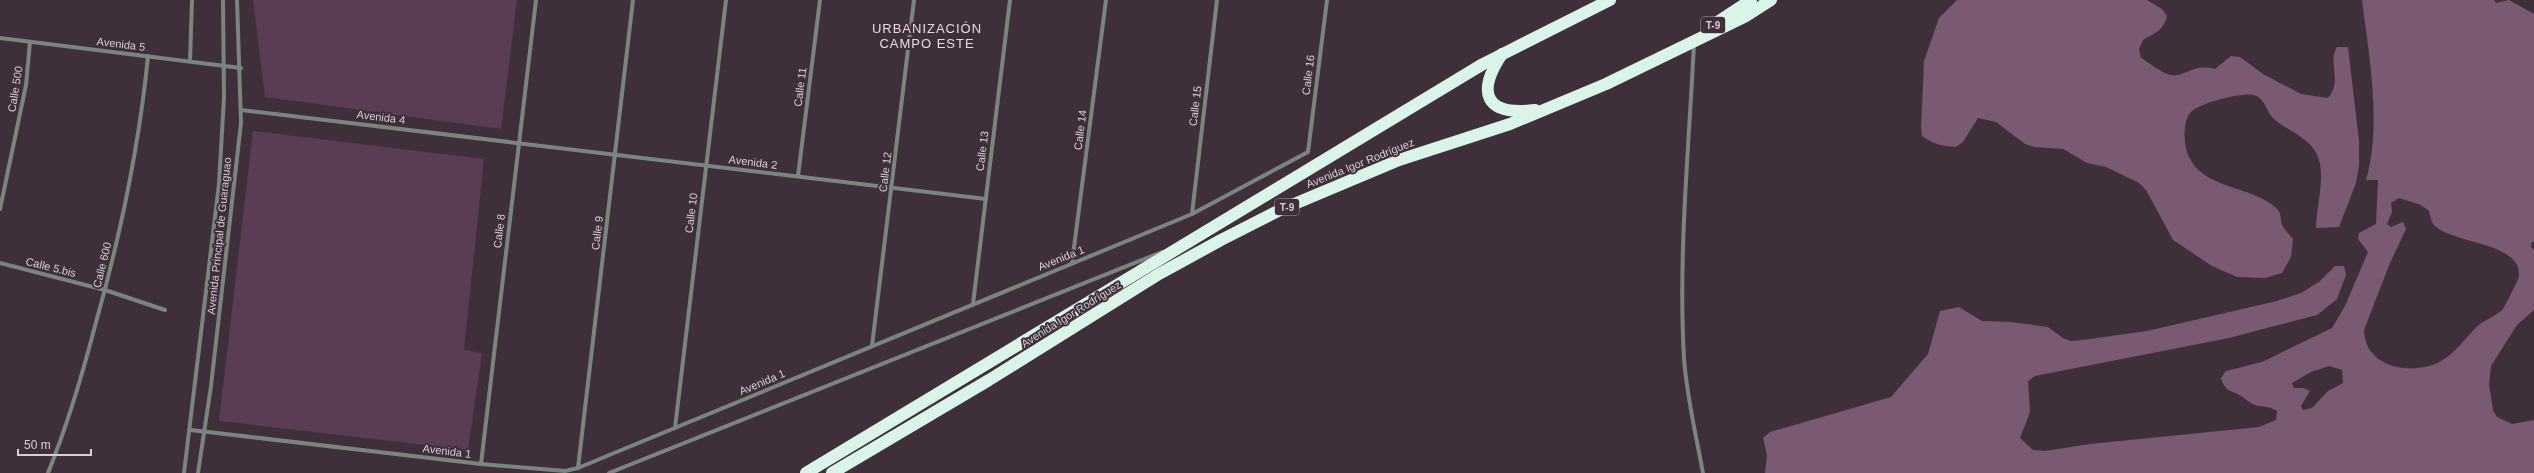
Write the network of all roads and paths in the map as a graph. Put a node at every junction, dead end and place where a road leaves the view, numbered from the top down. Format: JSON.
{"nodes":[{"id":1,"x":192,"y":0,"type":"edge"},
{"id":2,"x":223,"y":0,"type":"edge"},
{"id":3,"x":237,"y":0,"type":"edge"},
{"id":4,"x":536,"y":0,"type":"edge"},
{"id":5,"x":633,"y":0,"type":"edge"},
{"id":6,"x":726,"y":0,"type":"edge"},
{"id":7,"x":820,"y":0,"type":"edge"},
{"id":8,"x":914,"y":0,"type":"edge"},
{"id":9,"x":1010,"y":0,"type":"edge"},
{"id":10,"x":1106,"y":0,"type":"edge"},
{"id":11,"x":1217,"y":0,"type":"edge"},
{"id":12,"x":1327,"y":0,"type":"edge"},
{"id":13,"x":1610,"y":0,"type":"edge"},
{"id":14,"x":1751,"y":0,"type":"edge"},
{"id":15,"x":1771,"y":0,"type":"edge"},
{"id":16,"x":0,"y":38,"type":"edge"},
{"id":17,"x":1694,"y":41,"type":"junction"},
{"id":18,"x":30,"y":42,"type":"junction"},
{"id":19,"x":1675,"y":51,"type":"junction"},
{"id":20,"x":1503,"y":53,"type":"junction"},
{"id":21,"x":148,"y":56,"type":"junction"},
{"id":22,"x":190,"y":61,"type":"junction"},
{"id":23,"x":224,"y":66,"type":"junction"},
{"id":24,"x":240,"y":68,"type":"junction"},
{"id":25,"x":1549,"y":108,"type":"junction"},
{"id":26,"x":241,"y":110,"type":"junction"},
{"id":27,"x":518,"y":143,"type":"junction"},
{"id":28,"x":1308,"y":152,"type":"joint"},
{"id":29,"x":615,"y":154,"type":"junction"},
{"id":30,"x":706,"y":165,"type":"junction"},
{"id":31,"x":798,"y":176,"type":"junction"},
{"id":32,"x":892,"y":188,"type":"junction"},
{"id":33,"x":986,"y":199,"type":"junction"},
{"id":34,"x":0,"y":209,"type":"edge"},
{"id":35,"x":1192,"y":214,"type":"junction"},
{"id":36,"x":1191,"y":241,"type":"junction"},
{"id":37,"x":0,"y":263,"type":"edge"},
{"id":38,"x":1072,"y":263,"type":"junction"},
{"id":39,"x":106,"y":290,"type":"junction"},
{"id":40,"x":973,"y":304,"type":"junction"},
{"id":41,"x":165,"y":310,"type":"dead end"},
{"id":42,"x":872,"y":346,"type":"junction"},
{"id":43,"x":675,"y":428,"type":"junction"},
{"id":44,"x":191,"y":430,"type":"junction"},
{"id":45,"x":205,"y":431,"type":"junction"},
{"id":46,"x":480,"y":464,"type":"junction"},
{"id":47,"x":578,"y":468,"type":"junction"},
{"id":48,"x":48,"y":473,"type":"edge"},
{"id":49,"x":184,"y":473,"type":"edge"},
{"id":50,"x":198,"y":473,"type":"edge"},
{"id":51,"x":609,"y":473,"type":"edge"},
{"id":52,"x":806,"y":473,"type":"edge"},
{"id":53,"x":832,"y":473,"type":"edge"},
{"id":54,"x":1703,"y":473,"type":"edge"}],
"edges":[{"from":1,"to":22,"type":"street"},
{"from":2,"to":23,"type":"street","name":"Avenida Principal de Guaraguao"},
{"from":3,"to":24,"type":"street","name":"Avenida Principal de Guaraguao"},
{"from":4,"to":27,"type":"street","name":"Calle 8"},
{"from":5,"to":29,"type":"street","name":"Calle 9"},
{"from":6,"to":30,"type":"street","name":"Calle 10"},
{"from":7,"to":31,"type":"street","name":"Calle 11"},
{"from":8,"to":32,"type":"street","name":"Calle 12"},
{"from":9,"to":33,"type":"street","name":"Calle 13"},
{"from":10,"to":38,"type":"street","name":"Calle 14"},
{"from":11,"to":35,"type":"street","name":"Calle 15"},
{"from":12,"to":28,"type":"street","name":"Calle 16"},
{"from":13,"to":20,"type":"highway","name":"Avenida Igor Rodríguez","number":"T-9"},
{"from":14,"to":19,"type":"highway","number":"T-9"},
{"from":15,"to":17,"type":"highway","name":"Avenida Igor Rodríguez","number":"T-9"},
{"from":16,"to":18,"type":"street","name":"Avenida 5"},
{"from":17,"to":19,"type":"highway","name":"Avenida Igor Rodríguez","number":"T-9"},
{"from":17,"to":54,"type":"street"},
{"from":18,"to":21,"type":"street","name":"Avenida 5"},
{"from":18,"to":34,"type":"street","name":"Calle 500"},
{"from":19,"to":25,"type":"highway","name":"Avenida Igor Rodríguez","number":"T-9"},
{"from":20,"to":25,"type":"highway","number":"T-9"},
{"from":20,"to":36,"type":"highway","name":"Avenida Igor Rodríguez","number":"T-9"},
{"from":21,"to":22,"type":"street","name":"Avenida 5"},
{"from":21,"to":39,"type":"street","name":"Calle 600"},
{"from":22,"to":23,"type":"street","name":"Avenida 5"},
{"from":23,"to":24,"type":"street","name":"Avenida 5"},
{"from":23,"to":44,"type":"street","name":"Avenida Principal de Guaraguao"},
{"from":24,"to":26,"type":"street","name":"Avenida Principal de Guaraguao"},
{"from":25,"to":53,"type":"highway","name":"Avenida Igor Rodríguez","number":"T-9"},
{"from":26,"to":27,"type":"street","name":"Avenida 4"},
{"from":26,"to":45,"type":"street","name":"Avenida Principal de Guaraguao"},
{"from":27,"to":29,"type":"street","name":"Avenida 2"},
{"from":27,"to":46,"type":"street","name":"Calle 8"},
{"from":28,"to":35,"type":"street","name":"Avenida 1"},
{"from":29,"to":30,"type":"street","name":"Avenida 2"},
{"from":29,"to":47,"type":"street","name":"Calle 9"},
{"from":30,"to":31,"type":"street","name":"Avenida 2"},
{"from":30,"to":43,"type":"street","name":"Calle 10"},
{"from":31,"to":32,"type":"street","name":"Avenida 2"},
{"from":32,"to":33,"type":"street","name":"Avenida 2"},
{"from":32,"to":42,"type":"street","name":"Calle 12"},
{"from":33,"to":40,"type":"street","name":"Calle 13"},
{"from":35,"to":38,"type":"street","name":"Avenida 1"},
{"from":36,"to":51,"type":"street"},
{"from":36,"to":52,"type":"highway","name":"Avenida Igor Rodríguez","number":"T-9"},
{"from":37,"to":39,"type":"street","name":"Calle 5.bis"},
{"from":38,"to":40,"type":"street","name":"Avenida 1"},
{"from":39,"to":41,"type":"street","name":"Calle 5.bis"},
{"from":39,"to":48,"type":"street","name":"Calle 600"},
{"from":40,"to":42,"type":"street","name":"Avenida 1"},
{"from":42,"to":43,"type":"street","name":"Avenida 1"},
{"from":43,"to":47,"type":"street","name":"Avenida 1"},
{"from":44,"to":45,"type":"street","name":"Avenida 1"},
{"from":44,"to":49,"type":"street","name":"Avenida Principal de Guaraguao"},
{"from":45,"to":46,"type":"street","name":"Avenida 1"},
{"from":45,"to":50,"type":"street","name":"Avenida Principal de Guaraguao"},
{"from":46,"to":47,"type":"street","name":"Avenida 1"}]}
